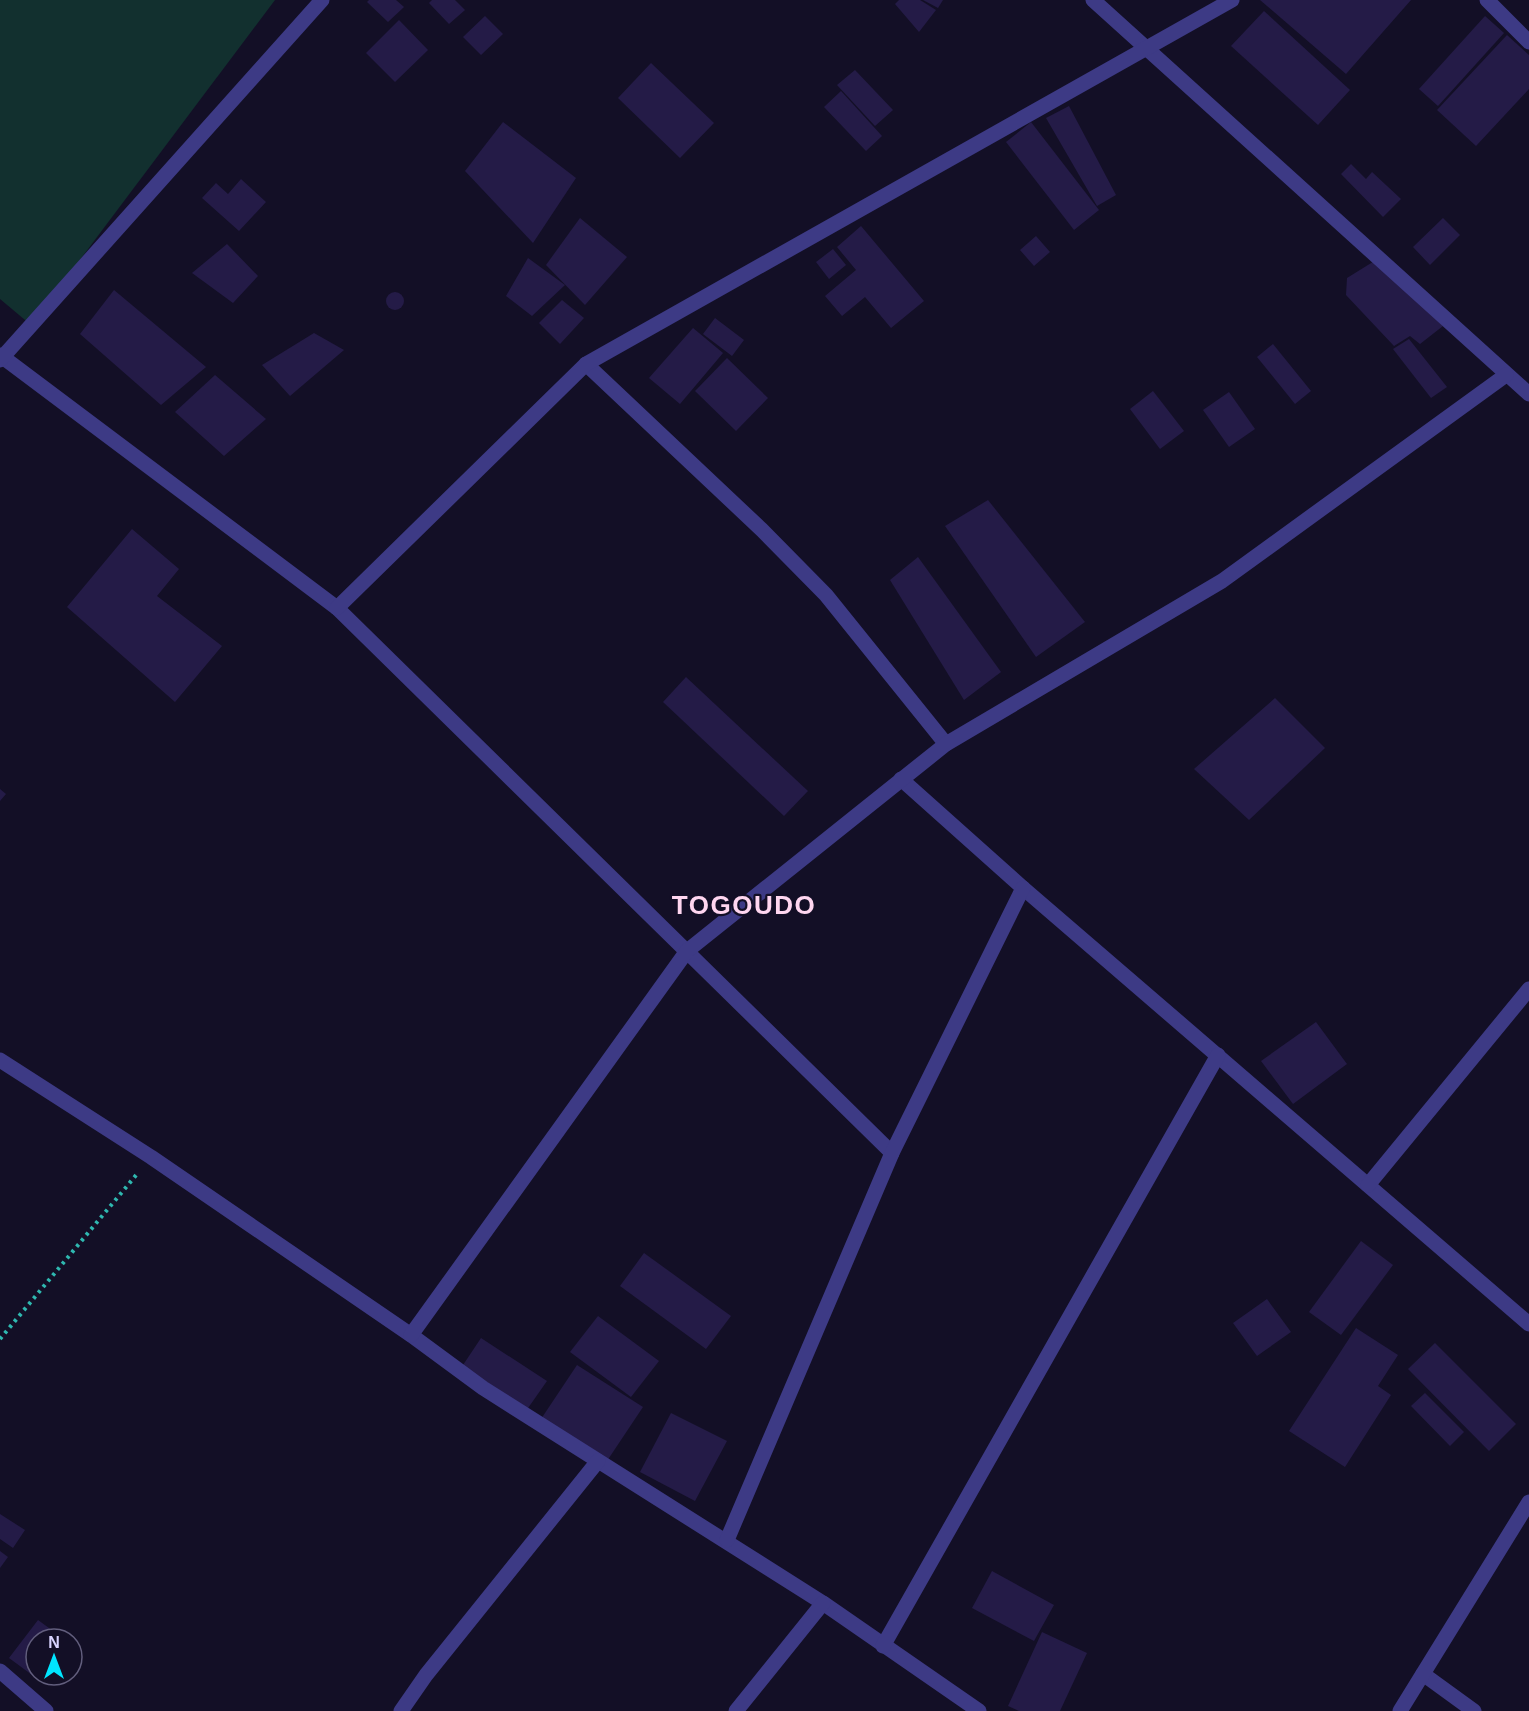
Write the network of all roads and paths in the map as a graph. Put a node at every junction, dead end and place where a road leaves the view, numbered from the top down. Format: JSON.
{"nodes":[{"id":1,"x":322,"y":0,"type":"edge"},
{"id":2,"x":1093,"y":0,"type":"edge"},
{"id":3,"x":1232,"y":0,"type":"edge"},
{"id":4,"x":1487,"y":0,"type":"edge"},
{"id":5,"x":1529,"y":42,"type":"edge"},
{"id":6,"x":1147,"y":49,"type":"junction"},
{"id":7,"x":1,"y":358,"type":"edge"},
{"id":8,"x":586,"y":364,"type":"junction"},
{"id":9,"x":1506,"y":375,"type":"junction"},
{"id":10,"x":1529,"y":394,"type":"edge"},
{"id":11,"x":337,"y":608,"type":"junction"},
{"id":12,"x":946,"y":744,"type":"junction"},
{"id":13,"x":901,"y":779,"type":"junction"},
{"id":14,"x":1023,"y":888,"type":"junction"},
{"id":15,"x":687,"y":951,"type":"junction"},
{"id":16,"x":1529,"y":989,"type":"edge"},
{"id":17,"x":1218,"y":1055,"type":"junction"},
{"id":18,"x":0,"y":1060,"type":"edge"},
{"id":19,"x":892,"y":1153,"type":"junction"},
{"id":20,"x":151,"y":1157,"type":"junction"},
{"id":21,"x":1368,"y":1185,"type":"junction"},
{"id":22,"x":1529,"y":1324,"type":"edge"},
{"id":23,"x":411,"y":1335,"type":"junction"},
{"id":24,"x":0,"y":1339,"type":"edge"},
{"id":25,"x":598,"y":1461,"type":"junction"},
{"id":26,"x":1529,"y":1502,"type":"edge"},
{"id":27,"x":727,"y":1540,"type":"junction"},
{"id":28,"x":823,"y":1603,"type":"junction"},
{"id":29,"x":883,"y":1646,"type":"junction"},
{"id":30,"x":0,"y":1671,"type":"edge"},
{"id":31,"x":1423,"y":1674,"type":"junction"},
{"id":32,"x":46,"y":1711,"type":"edge"},
{"id":33,"x":401,"y":1711,"type":"edge"},
{"id":34,"x":735,"y":1711,"type":"edge"},
{"id":35,"x":979,"y":1711,"type":"edge"},
{"id":36,"x":1400,"y":1711,"type":"edge"},
{"id":37,"x":1474,"y":1711,"type":"edge"}],
"edges":[{"from":1,"to":7,"type":"street"},
{"from":2,"to":6,"type":"street"},
{"from":3,"to":6,"type":"street"},
{"from":4,"to":5,"type":"street"},
{"from":6,"to":8,"type":"street"},
{"from":6,"to":9,"type":"street"},
{"from":7,"to":11,"type":"street"},
{"from":8,"to":11,"type":"street"},
{"from":8,"to":12,"type":"street"},
{"from":9,"to":10,"type":"street"},
{"from":9,"to":12,"type":"street"},
{"from":11,"to":15,"type":"street"},
{"from":12,"to":13,"type":"street"},
{"from":13,"to":14,"type":"street"},
{"from":13,"to":15,"type":"street"},
{"from":14,"to":17,"type":"street"},
{"from":14,"to":19,"type":"street"},
{"from":15,"to":19,"type":"street"},
{"from":15,"to":23,"type":"street"},
{"from":16,"to":21,"type":"street"},
{"from":17,"to":21,"type":"street"},
{"from":17,"to":29,"type":"street"},
{"from":18,"to":20,"type":"street"},
{"from":19,"to":27,"type":"street"},
{"from":20,"to":23,"type":"street"},
{"from":20,"to":24,"type":"path"},
{"from":21,"to":22,"type":"street"},
{"from":23,"to":25,"type":"street"},
{"from":25,"to":27,"type":"street"},
{"from":25,"to":33,"type":"street"},
{"from":26,"to":31,"type":"street"},
{"from":27,"to":28,"type":"street"},
{"from":28,"to":29,"type":"street"},
{"from":28,"to":34,"type":"street"},
{"from":29,"to":35,"type":"street"},
{"from":30,"to":32,"type":"street"},
{"from":31,"to":36,"type":"street"},
{"from":31,"to":37,"type":"street"}]}
